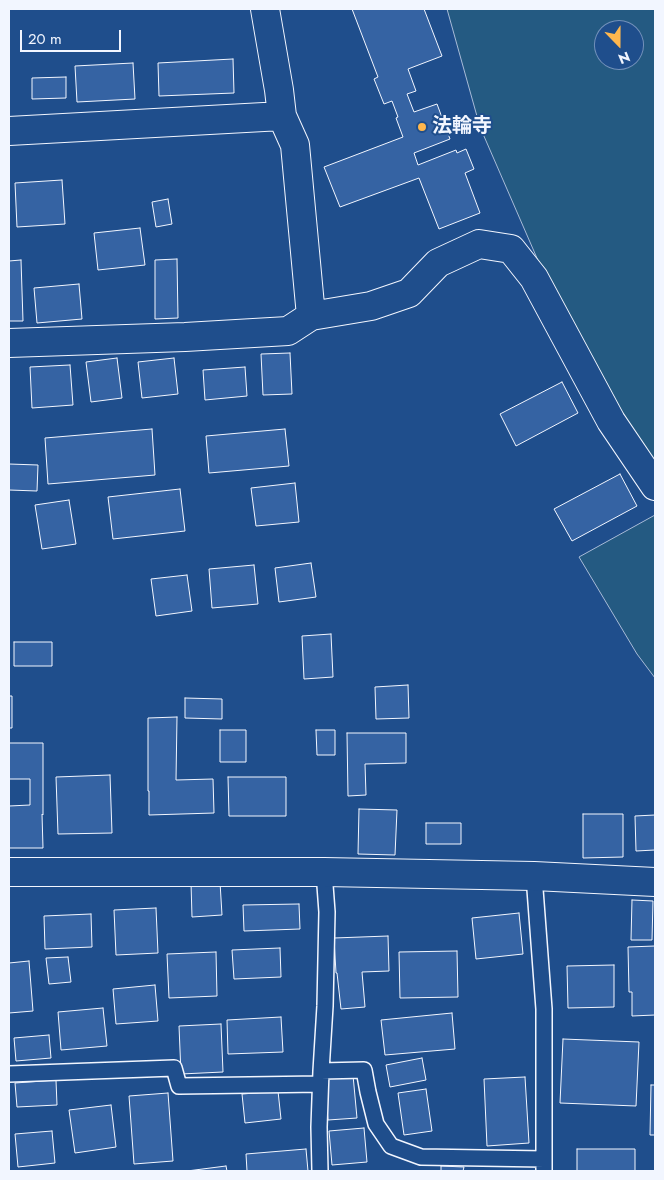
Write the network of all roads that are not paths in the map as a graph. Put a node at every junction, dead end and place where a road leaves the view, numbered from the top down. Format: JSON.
{"nodes":[{"id":1,"x":265,"y":9,"type":"edge"},
{"id":2,"x":282,"y":116,"type":"junction"},
{"id":3,"x":9,"y":131,"type":"edge"},
{"id":4,"x":312,"y":316,"type":"junction"},
{"id":5,"x":9,"y":343,"type":"edge"},
{"id":6,"x":655,"y":486,"type":"edge"},
{"id":7,"x":9,"y":872,"type":"edge"},
{"id":8,"x":324,"y":872,"type":"junction"},
{"id":9,"x":534,"y":876,"type":"junction"},
{"id":10,"x":655,"y":882,"type":"edge"},
{"id":11,"x":9,"y":1074,"type":"edge"},
{"id":12,"x":320,"y":1078,"type":"junction"},
{"id":13,"x":544,"y":1165,"type":"edge"},
{"id":14,"x":320,"y":1171,"type":"edge"}],
"edges":[{"from":1,"to":2,"type":"street"},
{"from":2,"to":3,"type":"street"},
{"from":2,"to":4,"type":"street"},
{"from":4,"to":5,"type":"street"},
{"from":4,"to":6,"type":"street"},
{"from":7,"to":8,"type":"street"},
{"from":8,"to":9,"type":"street"},
{"from":8,"to":12,"type":"lane"},
{"from":9,"to":10,"type":"street"},
{"from":9,"to":13,"type":"lane"},
{"from":11,"to":12,"type":"lane"},
{"from":12,"to":13,"type":"lane"},
{"from":12,"to":14,"type":"lane"}]}
